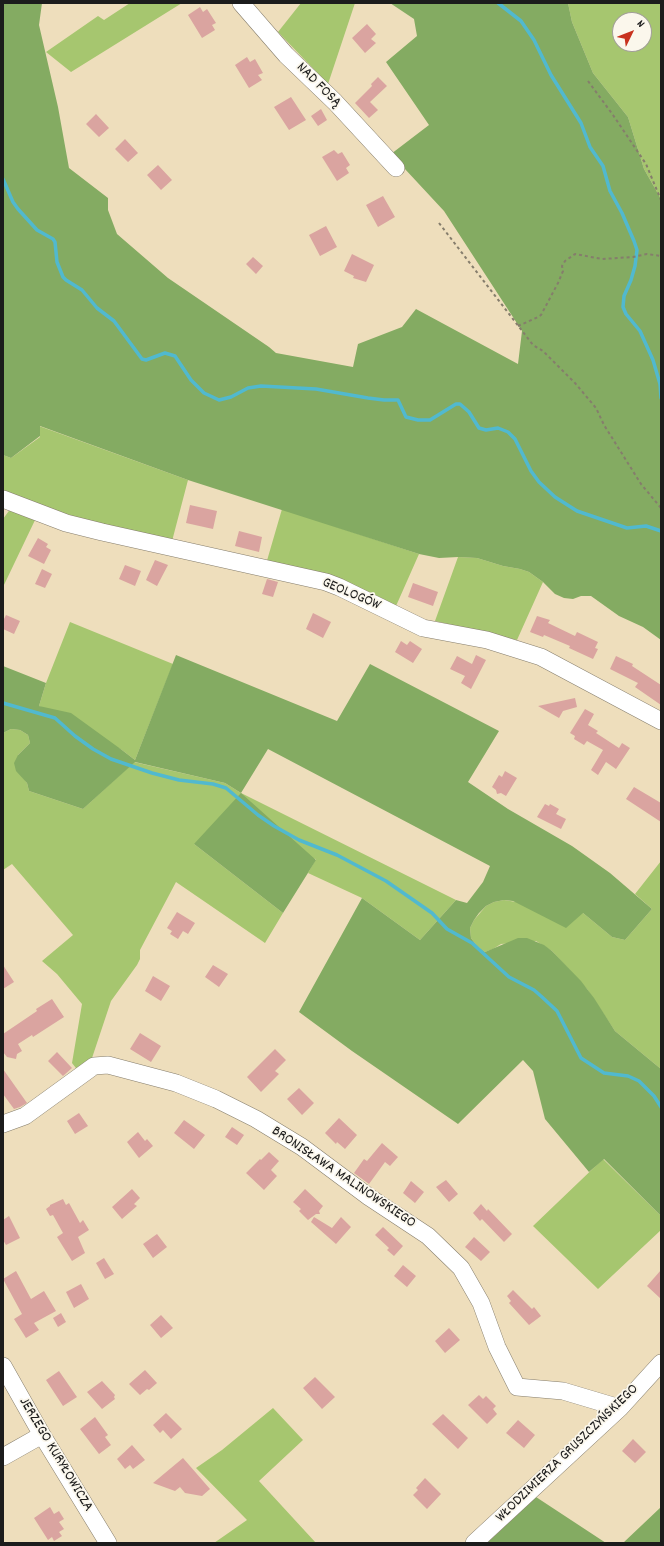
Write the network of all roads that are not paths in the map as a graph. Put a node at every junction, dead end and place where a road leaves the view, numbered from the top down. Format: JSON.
{"nodes":[{"id":1,"x":241,"y":3,"type":"edge"},
{"id":2,"x":396,"y":168,"type":"dead end"},
{"id":3,"x":3,"y":499,"type":"edge"},
{"id":4,"x":661,"y":721,"type":"edge"},
{"id":5,"x":3,"y":1124,"type":"edge"},
{"id":6,"x":661,"y":1363,"type":"edge"},
{"id":7,"x":3,"y":1366,"type":"edge"},
{"id":8,"x":620,"y":1408,"type":"junction"},
{"id":9,"x":42,"y":1435,"type":"junction"},
{"id":10,"x":3,"y":1457,"type":"edge"},
{"id":11,"x":108,"y":1543,"type":"edge"},
{"id":12,"x":474,"y":1543,"type":"edge"}],
"edges":[{"from":1,"to":2,"type":"street","name":"NAD FOSĄ"},
{"from":3,"to":4,"type":"street","name":"GEOLOGÓW"},
{"from":5,"to":8,"type":"street","name":"BRONISŁAWA MALINOWSKIEGO"},
{"from":6,"to":8,"type":"street","name":"WŁODZIMIERZA GRUSZCZYŃSKIEGO"},
{"from":7,"to":9,"type":"street","name":"JERZEGO KURYŁOWICZA"},
{"from":8,"to":12,"type":"street","name":"WŁODZIMIERZA GRUSZCZYŃSKIEGO"},
{"from":9,"to":10,"type":"street"},
{"from":9,"to":11,"type":"street","name":"JERZEGO KURYŁOWICZA"}]}
